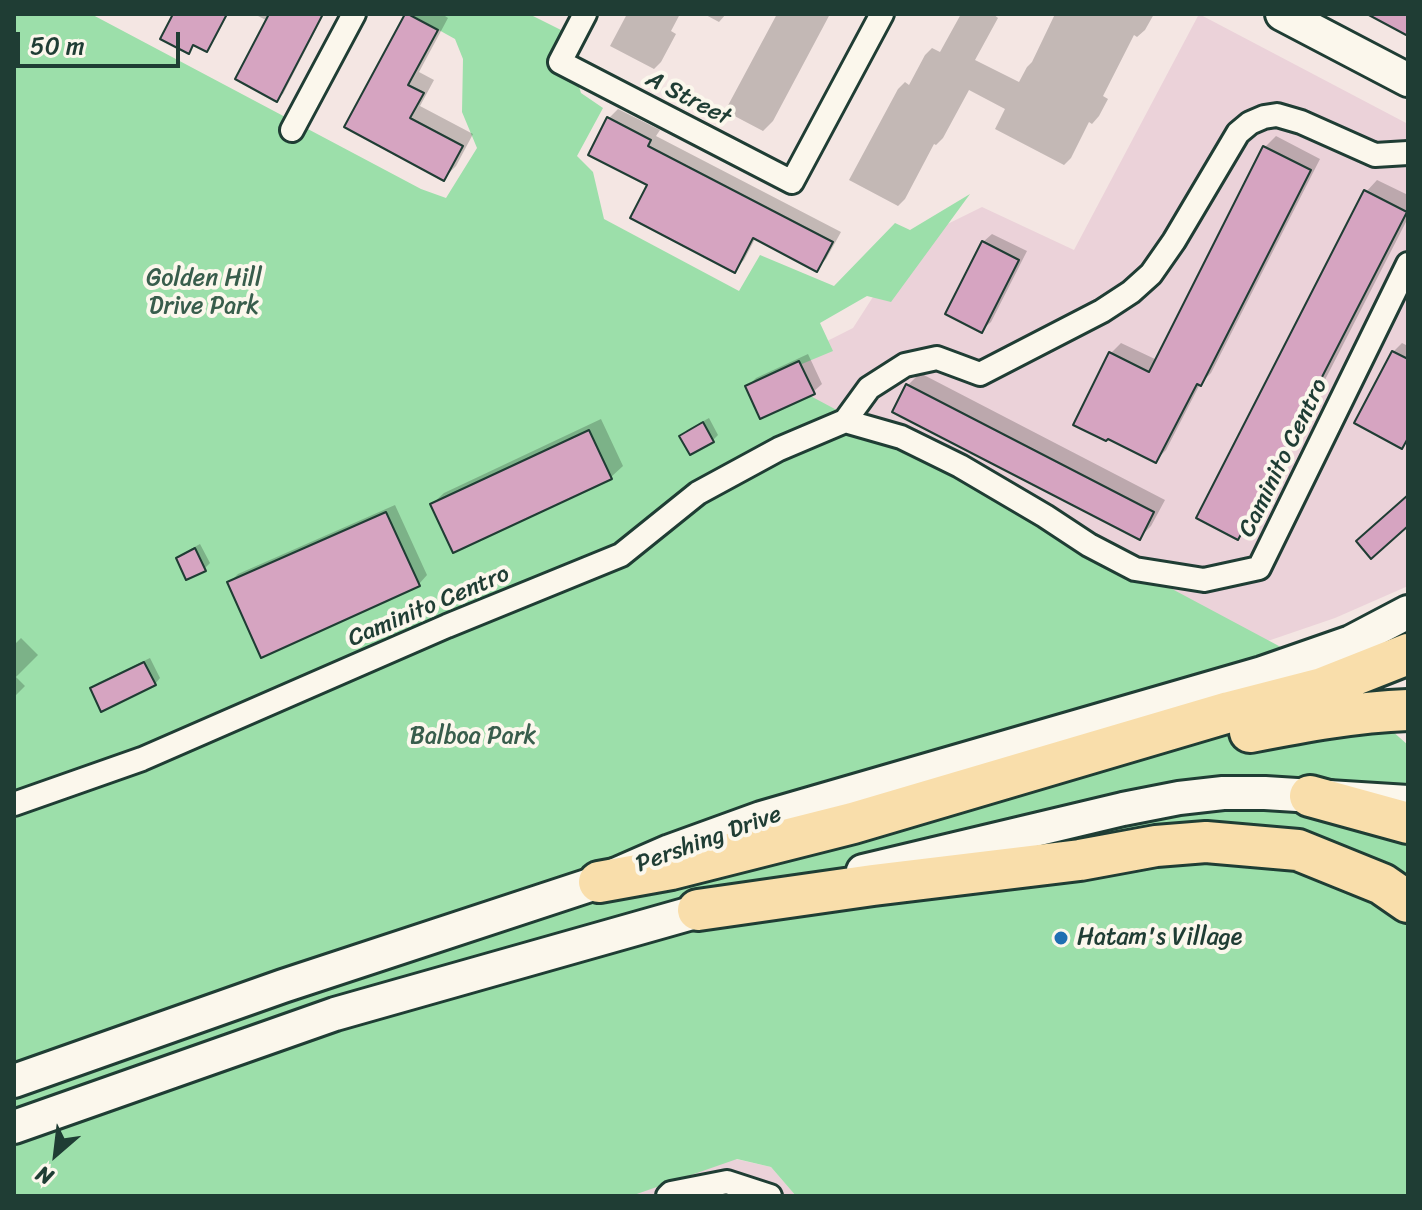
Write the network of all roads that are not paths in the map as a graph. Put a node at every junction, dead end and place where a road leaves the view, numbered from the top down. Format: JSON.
{"nodes":[{"id":1,"x":354,"y":14,"type":"edge"},
{"id":2,"x":585,"y":14,"type":"edge"},
{"id":3,"x":882,"y":14,"type":"edge"},
{"id":4,"x":1282,"y":14,"type":"edge"},
{"id":5,"x":1408,"y":80,"type":"edge"},
{"id":6,"x":292,"y":130,"type":"dead end"},
{"id":7,"x":1408,"y":153,"type":"edge"},
{"id":8,"x":1408,"y":264,"type":"edge"},
{"id":9,"x":845,"y":421,"type":"junction"},
{"id":10,"x":1408,"y":612,"type":"edge"},
{"id":11,"x":1408,"y":654,"type":"edge"},
{"id":12,"x":1408,"y":710,"type":"edge"},
{"id":13,"x":1310,"y":796,"type":"junction"},
{"id":14,"x":924,"y":802,"type":"junction"},
{"id":15,"x":1408,"y":802,"type":"edge"},
{"id":16,"x":14,"y":804,"type":"edge"},
{"id":17,"x":1408,"y":823,"type":"edge"},
{"id":18,"x":599,"y":882,"type":"junction"},
{"id":19,"x":1408,"y":902,"type":"edge"},
{"id":20,"x":698,"y":910,"type":"junction"},
{"id":21,"x":14,"y":1081,"type":"edge"},
{"id":22,"x":14,"y":1127,"type":"edge"},
{"id":23,"x":668,"y":1196,"type":"edge"},
{"id":24,"x":770,"y":1196,"type":"edge"}],
"edges":[{"from":1,"to":6,"type":"street"},
{"from":2,"to":3,"type":"street","name":"A Street"},
{"from":4,"to":5,"type":"main road"},
{"from":7,"to":9,"type":"street"},
{"from":8,"to":9,"type":"street","name":"Caminito Centro"},
{"from":9,"to":16,"type":"street","name":"Caminito Centro"},
{"from":10,"to":18,"type":"main road","name":"Pershing Drive"},
{"from":11,"to":14,"type":"highway"},
{"from":12,"to":14,"type":"highway"},
{"from":13,"to":15,"type":"main road"},
{"from":13,"to":17,"type":"highway"},
{"from":13,"to":20,"type":"main road"},
{"from":14,"to":18,"type":"highway"},
{"from":18,"to":21,"type":"main road","name":"Pershing Drive"},
{"from":19,"to":20,"type":"highway"},
{"from":20,"to":22,"type":"main road"},
{"from":23,"to":24,"type":"street"}]}
